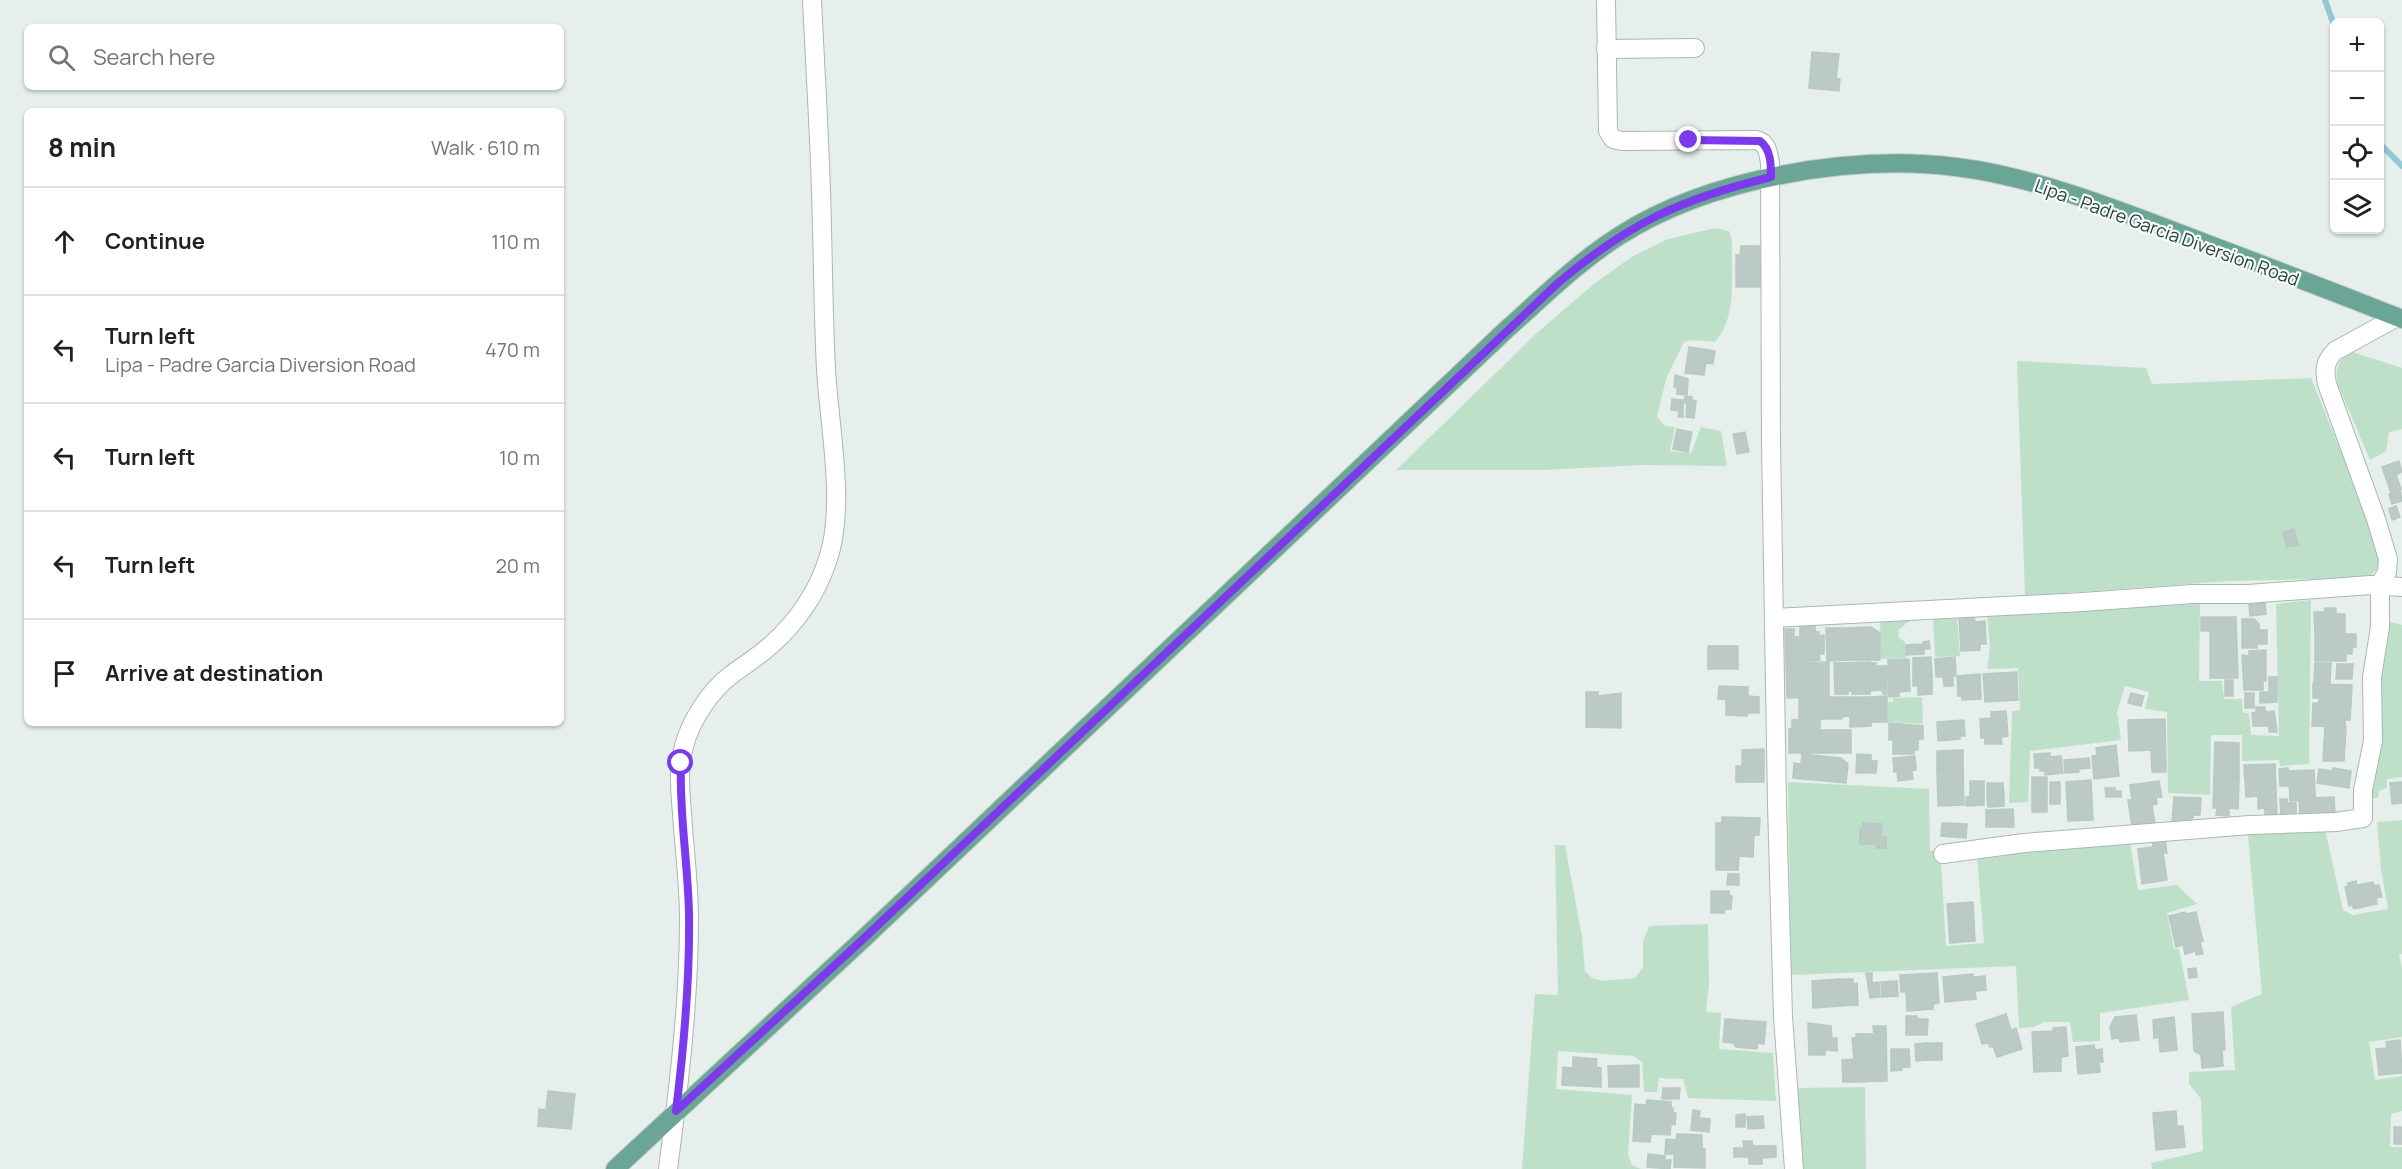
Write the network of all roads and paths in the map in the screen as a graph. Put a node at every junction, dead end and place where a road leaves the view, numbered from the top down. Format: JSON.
{"nodes":[{"id":1,"x":812,"y":0,"type":"edge"},
{"id":2,"x":1606,"y":0,"type":"edge"},
{"id":3,"x":1695,"y":48,"type":"dead end"},
{"id":4,"x":1606,"y":49,"type":"junction"},
{"id":5,"x":1771,"y":177,"type":"junction"},
{"id":6,"x":2400,"y":318,"type":"edge"},
{"id":7,"x":2380,"y":585,"type":"junction"},
{"id":8,"x":2402,"y":587,"type":"edge"},
{"id":9,"x":1774,"y":618,"type":"junction"},
{"id":10,"x":1943,"y":854,"type":"dead end"},
{"id":11,"x":676,"y":1111,"type":"junction"},
{"id":12,"x":615,"y":1169,"type":"edge"},
{"id":13,"x":668,"y":1169,"type":"edge"},
{"id":14,"x":1794,"y":1169,"type":"edge"}],
"edges":[{"from":1,"to":11,"type":"street"},
{"from":2,"to":4,"type":"street"},
{"from":3,"to":4,"type":"street"},
{"from":4,"to":5,"type":"street"},
{"from":5,"to":6,"type":"main road","name":"Lipa - Padre Garcia Diversion Road"},
{"from":5,"to":9,"type":"street"},
{"from":5,"to":11,"type":"main road","name":"Lipa - Padre Garcia Diversion Road"},
{"from":6,"to":7,"type":"street"},
{"from":7,"to":8,"type":"street"},
{"from":7,"to":9,"type":"street"},
{"from":7,"to":10,"type":"street"},
{"from":9,"to":14,"type":"street"},
{"from":11,"to":12,"type":"main road","name":"Lipa - Padre Garcia Diversion Road"},
{"from":11,"to":13,"type":"street"}]}
